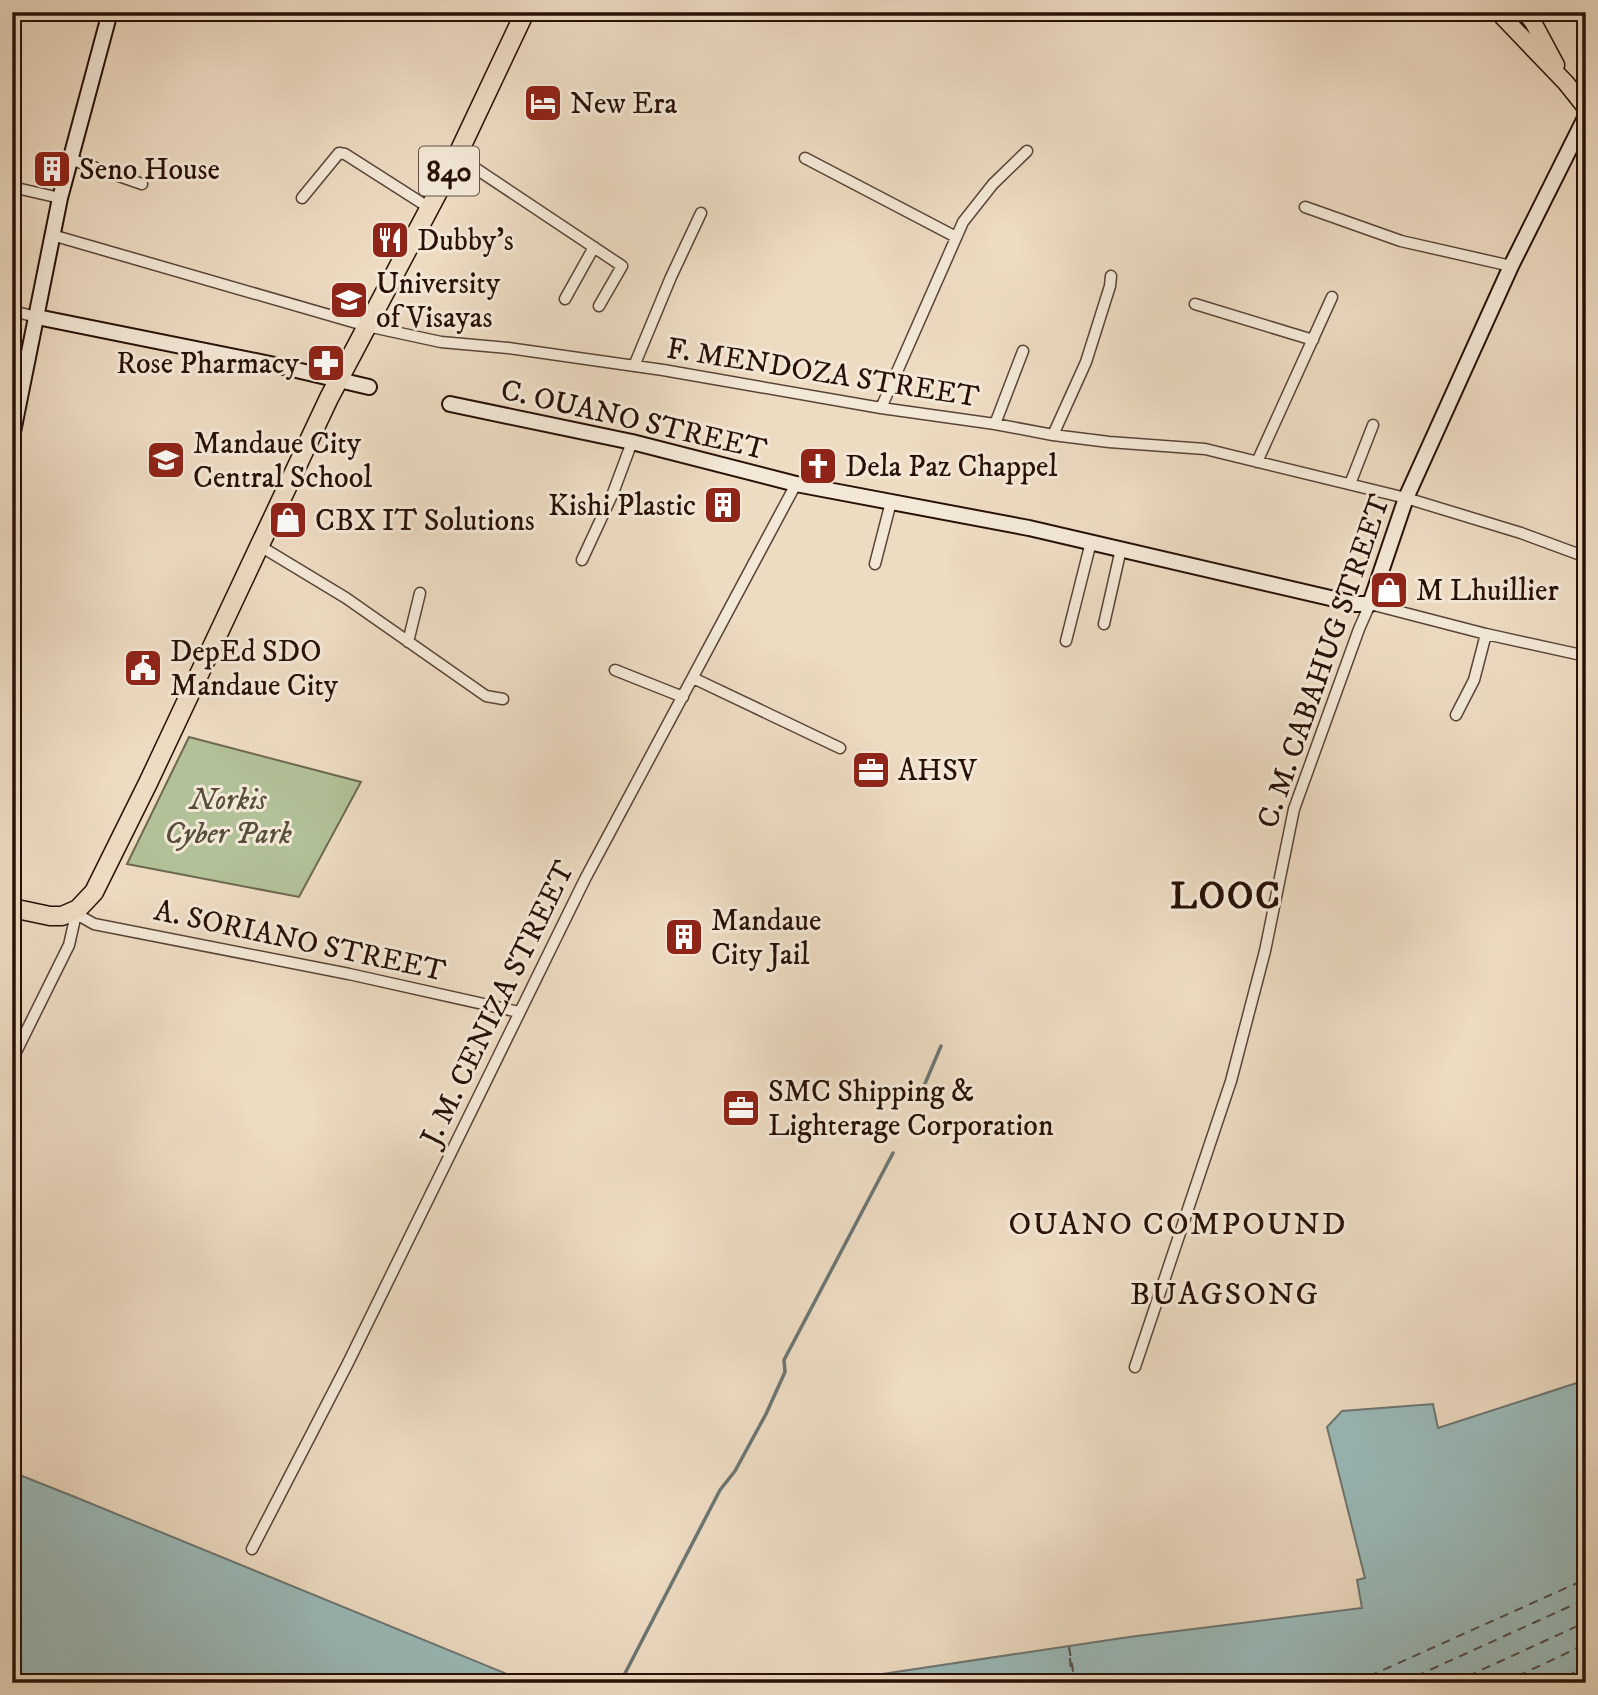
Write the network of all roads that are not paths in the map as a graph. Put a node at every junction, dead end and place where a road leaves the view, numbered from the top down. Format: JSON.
{"nodes":[{"id":1,"x":110,"y":12,"type":"edge"},
{"id":2,"x":525,"y":12,"type":"edge"},
{"id":3,"x":1498,"y":12,"type":"edge"},
{"id":4,"x":1525,"y":12,"type":"edge"},
{"id":5,"x":1566,"y":83,"type":"junction"},
{"id":6,"x":1586,"y":108,"type":"edge"},
{"id":7,"x":1586,"y":116,"type":"edge"},
{"id":8,"x":1027,"y":151,"type":"dead end"},
{"id":9,"x":457,"y":156,"type":"junction"},
{"id":10,"x":805,"y":158,"type":"dead end"},
{"id":11,"x":70,"y":159,"type":"junction"},
{"id":12,"x":142,"y":184,"type":"dead end"},
{"id":13,"x":12,"y":187,"type":"edge"},
{"id":14,"x":61,"y":198,"type":"junction"},
{"id":15,"x":302,"y":198,"type":"dead end"},
{"id":16,"x":1305,"y":206,"type":"dead end"},
{"id":17,"x":428,"y":207,"type":"junction"},
{"id":18,"x":701,"y":213,"type":"dead end"},
{"id":19,"x":52,"y":235,"type":"junction"},
{"id":20,"x":957,"y":236,"type":"junction"},
{"id":21,"x":594,"y":247,"type":"junction"},
{"id":22,"x":1511,"y":266,"type":"junction"},
{"id":23,"x":1111,"y":276,"type":"dead end"},
{"id":24,"x":1332,"y":297,"type":"dead end"},
{"id":25,"x":565,"y":299,"type":"dead end"},
{"id":26,"x":1195,"y":304,"type":"dead end"},
{"id":27,"x":599,"y":306,"type":"dead end"},
{"id":28,"x":12,"y":311,"type":"edge"},
{"id":29,"x":37,"y":317,"type":"junction"},
{"id":30,"x":367,"y":326,"type":"junction"},
{"id":31,"x":1313,"y":340,"type":"junction"},
{"id":32,"x":1023,"y":351,"type":"dead end"},
{"id":33,"x":634,"y":366,"type":"junction"},
{"id":34,"x":339,"y":380,"type":"junction"},
{"id":35,"x":369,"y":387,"type":"dead end"},
{"id":36,"x":450,"y":404,"type":"dead end"},
{"id":37,"x":881,"y":408,"type":"junction"},
{"id":38,"x":995,"y":424,"type":"junction"},
{"id":39,"x":1373,"y":425,"type":"dead end"},
{"id":40,"x":13,"y":431,"type":"edge"},
{"id":41,"x":1053,"y":436,"type":"junction"},
{"id":42,"x":632,"y":442,"type":"junction"},
{"id":43,"x":1257,"y":462,"type":"junction"},
{"id":44,"x":796,"y":484,"type":"junction"},
{"id":45,"x":1350,"y":484,"type":"junction"},
{"id":46,"x":1406,"y":498,"type":"junction"},
{"id":47,"x":891,"y":502,"type":"junction"},
{"id":48,"x":1091,"y":542,"type":"junction"},
{"id":49,"x":260,"y":546,"type":"junction"},
{"id":50,"x":1121,"y":549,"type":"junction"},
{"id":51,"x":1586,"y":557,"type":"edge"},
{"id":52,"x":582,"y":561,"type":"dead end"},
{"id":53,"x":875,"y":564,"type":"dead end"},
{"id":54,"x":421,"y":593,"type":"dead end"},
{"id":55,"x":1370,"y":604,"type":"junction"},
{"id":56,"x":1104,"y":624,"type":"dead end"},
{"id":57,"x":1486,"y":634,"type":"junction"},
{"id":58,"x":1066,"y":641,"type":"dead end"},
{"id":59,"x":408,"y":642,"type":"junction"},
{"id":60,"x":1586,"y":656,"type":"edge"},
{"id":61,"x":615,"y":670,"type":"dead end"},
{"id":62,"x":693,"y":678,"type":"junction"},
{"id":63,"x":683,"y":697,"type":"junction"},
{"id":64,"x":503,"y":699,"type":"dead end"},
{"id":65,"x":1456,"y":715,"type":"dead end"},
{"id":66,"x":841,"y":748,"type":"dead end"},
{"id":67,"x":12,"y":908,"type":"edge"},
{"id":68,"x":73,"y":912,"type":"junction"},
{"id":69,"x":519,"y":1012,"type":"junction"},
{"id":70,"x":12,"y":1060,"type":"edge"},
{"id":71,"x":1135,"y":1367,"type":"dead end"},
{"id":72,"x":252,"y":1549,"type":"dead end"}],
"edges":[{"from":1,"to":11,"type":"street"},
{"from":2,"to":9,"type":"highway","number":"840"},
{"from":3,"to":5,"type":"main road"},
{"from":4,"to":5,"type":"main road"},
{"from":5,"to":6,"type":"main road"},
{"from":7,"to":22,"type":"street","name":"C. M. CABAHUG STREET"},
{"from":8,"to":20,"type":"street"},
{"from":9,"to":17,"type":"highway","number":"840"},
{"from":9,"to":21,"type":"street"},
{"from":10,"to":20,"type":"street"},
{"from":11,"to":12,"type":"street"},
{"from":11,"to":14,"type":"street"},
{"from":13,"to":14,"type":"street"},
{"from":14,"to":19,"type":"street"},
{"from":15,"to":17,"type":"street"},
{"from":16,"to":22,"type":"street"},
{"from":17,"to":30,"type":"highway","number":"840"},
{"from":18,"to":33,"type":"street"},
{"from":19,"to":29,"type":"street"},
{"from":19,"to":30,"type":"street","name":"F. MENDOZA STREET"},
{"from":20,"to":37,"type":"street"},
{"from":21,"to":25,"type":"street"},
{"from":21,"to":27,"type":"street"},
{"from":22,"to":46,"type":"street","name":"C. M. CABAHUG STREET"},
{"from":23,"to":41,"type":"street"},
{"from":24,"to":31,"type":"street"},
{"from":26,"to":31,"type":"street"},
{"from":28,"to":29,"type":"street"},
{"from":29,"to":34,"type":"street"},
{"from":29,"to":40,"type":"street"},
{"from":30,"to":33,"type":"street","name":"F. MENDOZA STREET"},
{"from":30,"to":34,"type":"highway","number":"840"},
{"from":31,"to":43,"type":"street"},
{"from":32,"to":38,"type":"street"},
{"from":33,"to":37,"type":"street","name":"F. MENDOZA STREET"},
{"from":34,"to":35,"type":"street"},
{"from":34,"to":49,"type":"highway","number":"840"},
{"from":36,"to":42,"type":"street","name":"C. OUANO STREET"},
{"from":37,"to":38,"type":"street","name":"F. MENDOZA STREET"},
{"from":38,"to":41,"type":"street","name":"F. MENDOZA STREET"},
{"from":39,"to":45,"type":"street"},
{"from":41,"to":43,"type":"street","name":"F. MENDOZA STREET"},
{"from":42,"to":44,"type":"street","name":"C. OUANO STREET"},
{"from":42,"to":52,"type":"street"},
{"from":43,"to":45,"type":"street","name":"F. MENDOZA STREET"},
{"from":44,"to":47,"type":"street","name":"C. OUANO STREET"},
{"from":44,"to":62,"type":"street","name":"J. M. CENIZA STREET"},
{"from":45,"to":46,"type":"street","name":"F. MENDOZA STREET"},
{"from":46,"to":51,"type":"street","name":"F. MENDOZA STREET"},
{"from":46,"to":55,"type":"street","name":"C. M. CABAHUG STREET"},
{"from":47,"to":48,"type":"street","name":"C. OUANO STREET"},
{"from":47,"to":53,"type":"street"},
{"from":48,"to":50,"type":"street","name":"C. OUANO STREET"},
{"from":48,"to":58,"type":"street"},
{"from":49,"to":59,"type":"street"},
{"from":49,"to":68,"type":"highway","number":"840"},
{"from":50,"to":55,"type":"street","name":"C. OUANO STREET"},
{"from":50,"to":56,"type":"street"},
{"from":54,"to":59,"type":"street"},
{"from":55,"to":57,"type":"street","name":"C. OUANO STREET"},
{"from":55,"to":71,"type":"street","name":"C. M. CABAHUG STREET"},
{"from":57,"to":60,"type":"street","name":"C. OUANO STREET"},
{"from":57,"to":65,"type":"street"},
{"from":59,"to":64,"type":"street"},
{"from":61,"to":63,"type":"street"},
{"from":62,"to":63,"type":"street","name":"J. M. CENIZA STREET"},
{"from":62,"to":66,"type":"street"},
{"from":63,"to":69,"type":"street","name":"J. M. CENIZA STREET"},
{"from":67,"to":68,"type":"highway"},
{"from":68,"to":69,"type":"street","name":"A. SORIANO STREET"},
{"from":68,"to":70,"type":"street"},
{"from":69,"to":72,"type":"street","name":"J. M. CENIZA STREET"}]}
